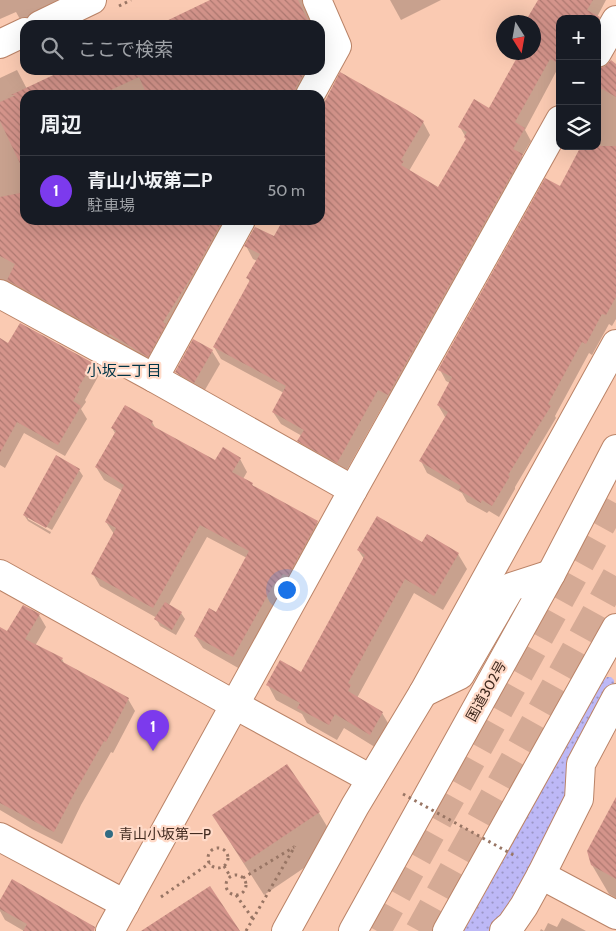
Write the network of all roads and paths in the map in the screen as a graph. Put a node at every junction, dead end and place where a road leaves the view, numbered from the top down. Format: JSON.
{"nodes":[{"id":1,"x":92,"y":0,"type":"edge"},
{"id":2,"x":317,"y":0,"type":"edge"},
{"id":3,"x":50,"y":20,"type":"edge"},
{"id":4,"x":616,"y":20,"type":"edge"},
{"id":5,"x":20,"y":34,"type":"edge"},
{"id":6,"x":0,"y":44,"type":"edge"},
{"id":7,"x":601,"y":46,"type":"edge"},
{"id":8,"x":325,"y":68,"type":"edge"},
{"id":9,"x":321,"y":75,"type":"edge"},
{"id":10,"x":313,"y":90,"type":"edge"},
{"id":11,"x":556,"y":127,"type":"edge"},
{"id":12,"x":238,"y":225,"type":"edge"},
{"id":13,"x":0,"y":294,"type":"edge"},
{"id":14,"x":616,"y":344,"type":"edge"},
{"id":15,"x":154,"y":378,"type":"junction"},
{"id":16,"x":616,"y":449,"type":"edge"},
{"id":17,"x":353,"y":490,"type":"junction"},
{"id":18,"x":0,"y":574,"type":"edge"},
{"id":19,"x":551,"y":574,"type":"junction"},
{"id":20,"x":616,"y":628,"type":"edge"},
{"id":21,"x":423,"y":693,"type":"junction"},
{"id":22,"x":616,"y":698,"type":"edge"},
{"id":23,"x":235,"y":705,"type":"junction"},
{"id":24,"x":371,"y":779,"type":"junction"},
{"id":25,"x":403,"y":794,"type":"dead end"},
{"id":26,"x":0,"y":837,"type":"edge"},
{"id":27,"x":295,"y":846,"type":"junction"},
{"id":28,"x":301,"y":850,"type":"dead end"},
{"id":29,"x":517,"y":857,"type":"dead end"},
{"id":30,"x":210,"y":863,"type":"junction"},
{"id":31,"x":224,"y":866,"type":"junction"},
{"id":32,"x":541,"y":875,"type":"junction"},
{"id":33,"x":230,"y":876,"type":"junction"},
{"id":34,"x":243,"y":878,"type":"junction"},
{"id":35,"x":235,"y":895,"type":"junction"},
{"id":36,"x":155,"y":901,"type":"dead end"},
{"id":37,"x":125,"y":904,"type":"junction"},
{"id":38,"x":616,"y":915,"type":"edge"},
{"id":39,"x":253,"y":919,"type":"junction"},
{"id":40,"x":110,"y":931,"type":"edge"},
{"id":41,"x":246,"y":931,"type":"edge"},
{"id":42,"x":286,"y":931,"type":"edge"},
{"id":43,"x":353,"y":931,"type":"edge"},
{"id":44,"x":448,"y":931,"type":"edge"},
{"id":45,"x":504,"y":931,"type":"edge"}],
"edges":[{"from":1,"to":3,"type":"main road"},
{"from":2,"to":8,"type":"main road"},
{"from":4,"to":7,"type":"main road"},
{"from":5,"to":6,"type":"main road"},
{"from":9,"to":10,"type":"main road"},
{"from":11,"to":17,"type":"main road"},
{"from":12,"to":15,"type":"main road"},
{"from":13,"to":15,"type":"main road"},
{"from":14,"to":21,"type":"main road"},
{"from":15,"to":17,"type":"main road"},
{"from":16,"to":19,"type":"main road","name":"国道302号"},
{"from":17,"to":23,"type":"main road"},
{"from":18,"to":23,"type":"main road"},
{"from":19,"to":21,"type":"main road"},
{"from":19,"to":43,"type":"main road","name":"国道302号"},
{"from":20,"to":44,"type":"main road"},
{"from":21,"to":24,"type":"main road"},
{"from":22,"to":32,"type":"main road"},
{"from":23,"to":24,"type":"main road"},
{"from":23,"to":37,"type":"main road"},
{"from":24,"to":42,"type":"main road"},
{"from":25,"to":29,"type":"path","bridge":true},
{"from":26,"to":37,"type":"main road"},
{"from":27,"to":28,"type":"path"},
{"from":27,"to":34,"type":"path"},
{"from":27,"to":39,"type":"path"},
{"from":30,"to":31,"type":"path"},
{"from":30,"to":31,"type":"path"},
{"from":30,"to":36,"type":"path"},
{"from":31,"to":33,"type":"path"},
{"from":32,"to":38,"type":"main road"},
{"from":32,"to":45,"type":"main road"},
{"from":33,"to":34,"type":"path"},
{"from":33,"to":35,"type":"path"},
{"from":34,"to":35,"type":"path"},
{"from":35,"to":39,"type":"path"},
{"from":37,"to":40,"type":"main road"},
{"from":39,"to":41,"type":"path"}]}
